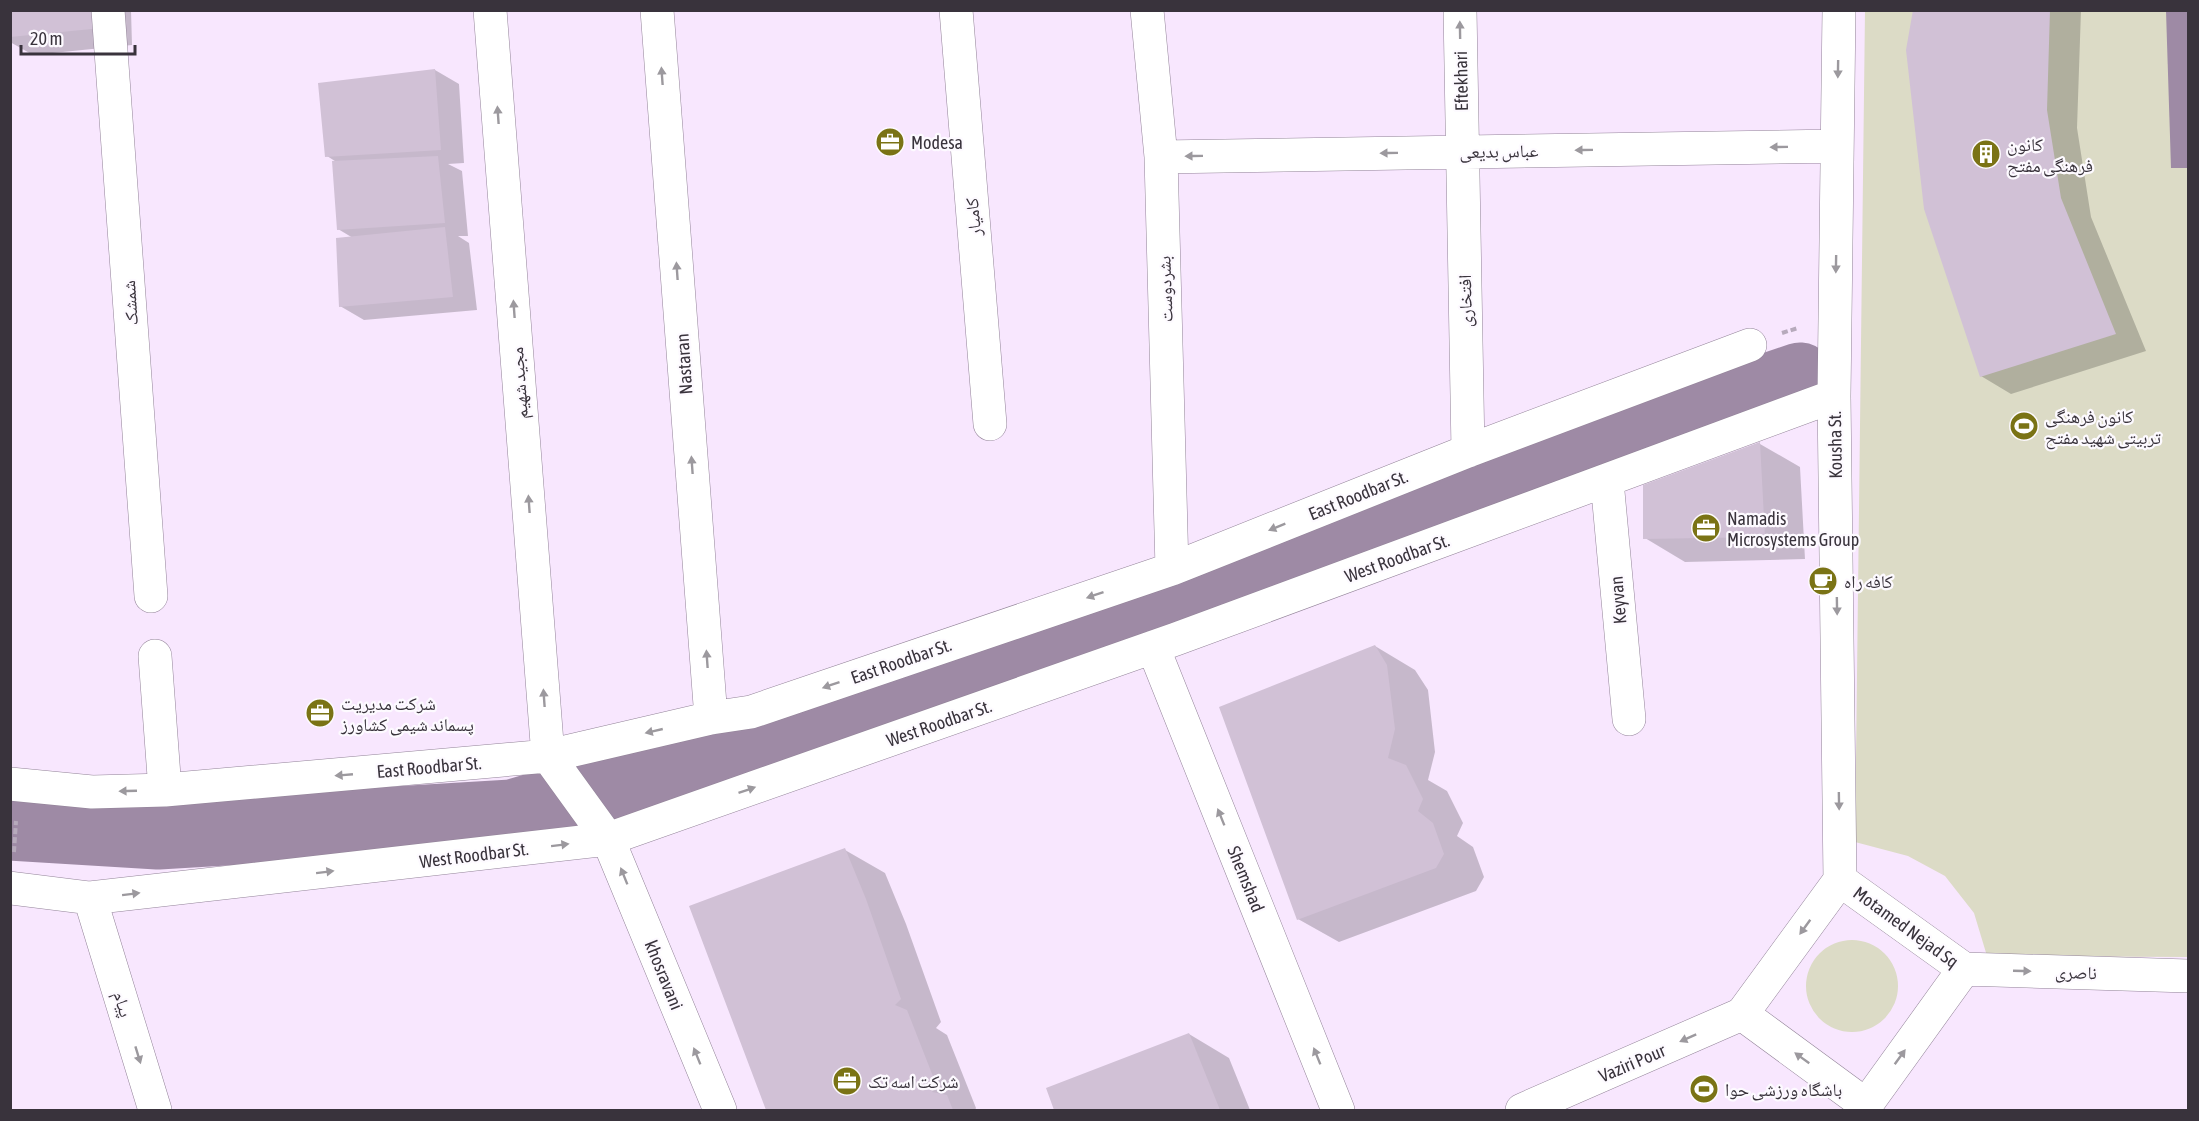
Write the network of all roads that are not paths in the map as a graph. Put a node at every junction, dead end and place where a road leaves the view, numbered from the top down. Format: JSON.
{"nodes":[{"id":1,"x":108,"y":10,"type":"edge"},
{"id":2,"x":490,"y":10,"type":"edge"},
{"id":3,"x":657,"y":10,"type":"edge"},
{"id":4,"x":957,"y":10,"type":"edge"},
{"id":5,"x":1147,"y":10,"type":"edge"},
{"id":6,"x":1460,"y":10,"type":"edge"},
{"id":7,"x":1839,"y":10,"type":"edge"},
{"id":8,"x":1837,"y":146,"type":"junction"},
{"id":9,"x":1462,"y":151,"type":"junction"},
{"id":10,"x":1161,"y":157,"type":"junction"},
{"id":11,"x":1750,"y":345,"type":"road end"},
{"id":12,"x":1834,"y":396,"type":"junction"},
{"id":13,"x":990,"y":424,"type":"dead end"},
{"id":14,"x":1468,"y":451,"type":"junction"},
{"id":15,"x":1607,"y":481,"type":"junction"},
{"id":16,"x":1172,"y":569,"type":"junction"},
{"id":17,"x":151,"y":596,"type":"dead end"},
{"id":18,"x":1153,"y":647,"type":"junction"},
{"id":19,"x":155,"y":656,"type":"dead end"},
{"id":20,"x":711,"y":718,"type":"junction"},
{"id":21,"x":1629,"y":719,"type":"dead end"},
{"id":22,"x":548,"y":756,"type":"junction"},
{"id":23,"x":14,"y":784,"type":"edge"},
{"id":24,"x":165,"y":790,"type":"junction"},
{"id":25,"x":609,"y":839,"type":"junction"},
{"id":26,"x":1840,"y":880,"type":"junction"},
{"id":27,"x":12,"y":889,"type":"edge"},
{"id":28,"x":90,"y":898,"type":"junction"},
{"id":29,"x":1964,"y":969,"type":"junction"},
{"id":30,"x":2188,"y":976,"type":"edge"},
{"id":31,"x":1742,"y":1014,"type":"junction"},
{"id":32,"x":1866,"y":1108,"type":"edge"},
{"id":33,"x":155,"y":1110,"type":"edge"},
{"id":34,"x":720,"y":1110,"type":"edge"},
{"id":35,"x":1338,"y":1110,"type":"edge"},
{"id":36,"x":1521,"y":1110,"type":"edge"}],
"edges":[{"from":1,"to":17,"type":"street","name":"شمشک"},
{"from":22,"to":2,"type":"street","name":"مجید شهیم","one_way":true},
{"from":20,"to":3,"type":"street","name":"Nastaran","one_way":true},
{"from":4,"to":13,"type":"street","name":"کامیار"},
{"from":5,"to":10,"type":"street","name":"بشردوست"},
{"from":9,"to":6,"type":"street","name":"Eftekhari","one_way":true},
{"from":7,"to":8,"type":"street","name":"Kousha St.","one_way":true},
{"from":8,"to":9,"type":"street","name":"عباس بدیعی","one_way":true},
{"from":8,"to":12,"type":"street","name":"Kousha St.","one_way":true},
{"from":9,"to":10,"type":"street","name":"عباس بدیعی","one_way":true},
{"from":9,"to":14,"type":"street","name":"افتخاری"},
{"from":10,"to":16,"type":"street","name":"بشردوست"},
{"from":11,"to":14,"type":"street","name":"East Roodbar St."},
{"from":12,"to":15,"type":"street","name":"West Roodbar St."},
{"from":12,"to":26,"type":"street","name":"Kousha St.","one_way":true},
{"from":14,"to":16,"type":"street","name":"East Roodbar St.","one_way":true},
{"from":15,"to":18,"type":"street","name":"West Roodbar St."},
{"from":15,"to":21,"type":"street","name":"Keyvan"},
{"from":16,"to":20,"type":"street","name":"East Roodbar St.","one_way":true},
{"from":25,"to":18,"type":"street","name":"West Roodbar St.","one_way":true},
{"from":35,"to":18,"type":"street","name":"Shemshad","one_way":true},
{"from":19,"to":24,"type":"street"},
{"from":20,"to":22,"type":"street","name":"East Roodbar St.","one_way":true},
{"from":22,"to":24,"type":"street","name":"East Roodbar St.","one_way":true},
{"from":22,"to":25,"type":"street","name":"khosravani"},
{"from":24,"to":23,"type":"street","name":"East Roodbar St.","one_way":true},
{"from":28,"to":25,"type":"street","name":"West Roodbar St.","one_way":true},
{"from":34,"to":25,"type":"street","name":"khosravani","one_way":true},
{"from":26,"to":29,"type":"street","name":"Motamed Nejad Sq"},
{"from":26,"to":31,"type":"street","name":"Motamed Nejad Sq","one_way":true},
{"from":27,"to":28,"type":"street","name":"West Roodbar St."},
{"from":28,"to":33,"type":"street","name":"پیام","one_way":true},
{"from":29,"to":30,"type":"street","name":"ناصری","one_way":true},
{"from":32,"to":29,"type":"street","name":"Motamed Nejad Sq","one_way":true},
{"from":32,"to":31,"type":"street","name":"Motamed Nejad Sq","one_way":true},
{"from":31,"to":36,"type":"street","name":"Vaziri Pour","one_way":true}]}
